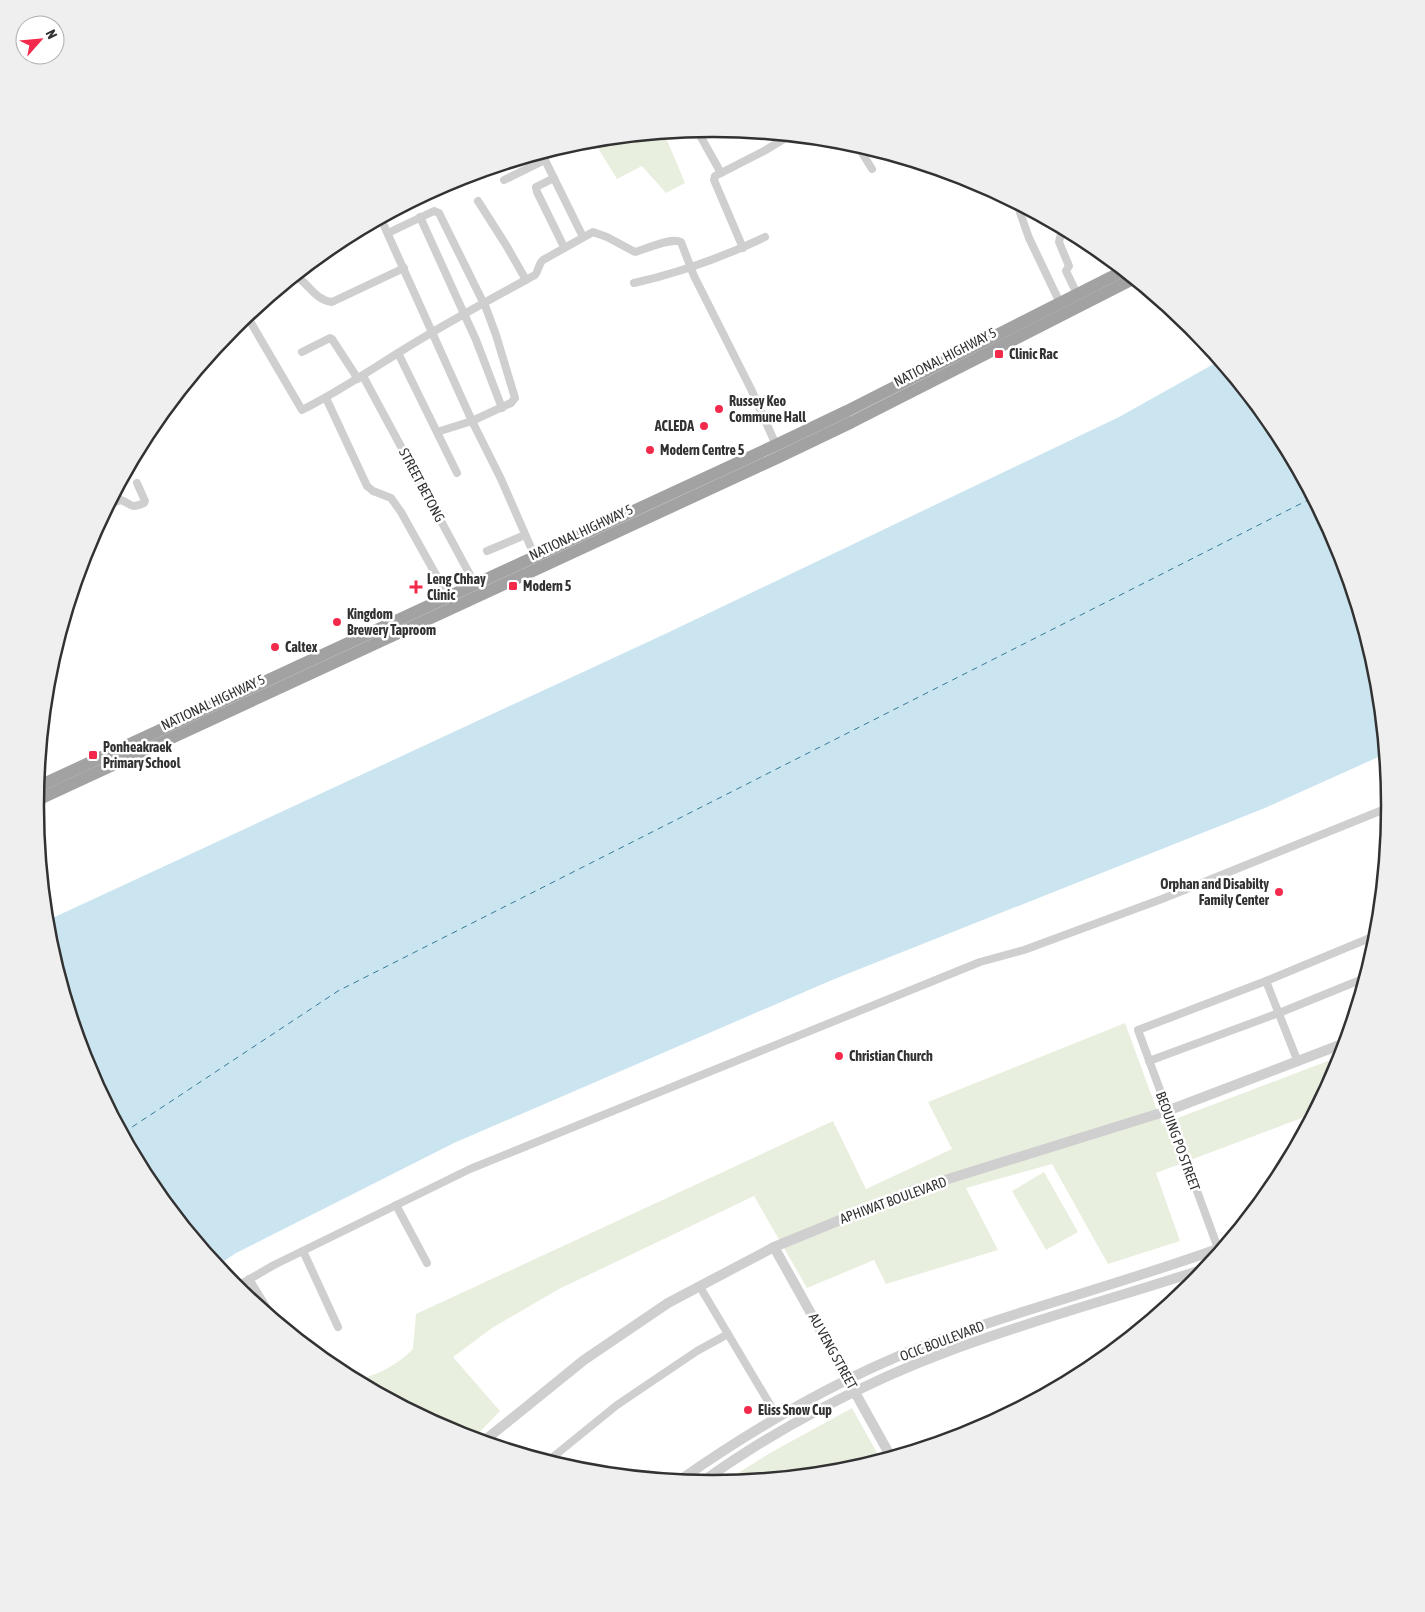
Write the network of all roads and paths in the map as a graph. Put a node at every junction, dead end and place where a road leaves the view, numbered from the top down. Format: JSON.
{"nodes":[{"id":1,"x":701,"y":137,"type":"edge"},
{"id":2,"x":780,"y":141,"type":"edge"},
{"id":3,"x":863,"y":155,"type":"edge"},
{"id":4,"x":541,"y":159,"type":"edge"},
{"id":5,"x":544,"y":159,"type":"edge"},
{"id":6,"x":872,"y":169,"type":"dead end"},
{"id":7,"x":721,"y":172,"type":"junction"},
{"id":8,"x":554,"y":178,"type":"junction"},
{"id":9,"x":504,"y":180,"type":"dead end"},
{"id":10,"x":478,"y":201,"type":"dead end"},
{"id":11,"x":1020,"y":212,"type":"edge"},
{"id":12,"x":420,"y":217,"type":"junction"},
{"id":13,"x":384,"y":224,"type":"edge"},
{"id":14,"x":388,"y":233,"type":"junction"},
{"id":15,"x":1061,"y":235,"type":"edge"},
{"id":16,"x":583,"y":237,"type":"junction"},
{"id":17,"x":765,"y":237,"type":"dead end"},
{"id":18,"x":564,"y":247,"type":"junction"},
{"id":19,"x":743,"y":248,"type":"junction"},
{"id":20,"x":691,"y":267,"type":"junction"},
{"id":21,"x":404,"y":268,"type":"junction"},
{"id":22,"x":1118,"y":274,"type":"edge"},
{"id":23,"x":300,"y":279,"type":"edge"},
{"id":24,"x":526,"y":280,"type":"junction"},
{"id":25,"x":1127,"y":281,"type":"edge"},
{"id":26,"x":634,"y":283,"type":"dead end"},
{"id":27,"x":1076,"y":294,"type":"junction"},
{"id":28,"x":483,"y":303,"type":"junction"},
{"id":29,"x":1062,"y":308,"type":"junction"},
{"id":30,"x":465,"y":314,"type":"junction"},
{"id":31,"x":251,"y":323,"type":"edge"},
{"id":32,"x":433,"y":333,"type":"junction"},
{"id":33,"x":302,"y":352,"type":"dead end"},
{"id":34,"x":398,"y":353,"type":"junction"},
{"id":35,"x":361,"y":378,"type":"junction"},
{"id":36,"x":326,"y":398,"type":"junction"},
{"id":37,"x":502,"y":408,"type":"junction"},
{"id":38,"x":472,"y":421,"type":"junction"},
{"id":39,"x":437,"y":432,"type":"junction"},
{"id":40,"x":776,"y":445,"type":"junction"},
{"id":41,"x":457,"y":473,"type":"dead end"},
{"id":42,"x":137,"y":483,"type":"dead end"},
{"id":43,"x":118,"y":501,"type":"edge"},
{"id":44,"x":525,"y":535,"type":"junction"},
{"id":45,"x":487,"y":551,"type":"dead end"},
{"id":46,"x":537,"y":562,"type":"junction"},
{"id":47,"x":477,"y":589,"type":"junction"},
{"id":48,"x":451,"y":602,"type":"junction"},
{"id":49,"x":45,"y":784,"type":"edge"},
{"id":50,"x":44,"y":797,"type":"edge"},
{"id":51,"x":1381,"y":811,"type":"edge"},
{"id":52,"x":1367,"y":939,"type":"edge"},
{"id":53,"x":1266,"y":981,"type":"junction"},
{"id":54,"x":1357,"y":981,"type":"edge"},
{"id":55,"x":1279,"y":1013,"type":"junction"},
{"id":56,"x":1336,"y":1047,"type":"edge"},
{"id":57,"x":1149,"y":1061,"type":"junction"},
{"id":58,"x":1298,"y":1062,"type":"junction"},
{"id":59,"x":1167,"y":1111,"type":"junction"},
{"id":60,"x":396,"y":1205,"type":"junction"},
{"id":61,"x":1218,"y":1243,"type":"edge"},
{"id":62,"x":774,"y":1247,"type":"junction"},
{"id":63,"x":303,"y":1251,"type":"junction"},
{"id":64,"x":1210,"y":1252,"type":"edge"},
{"id":65,"x":427,"y":1262,"type":"dead end"},
{"id":66,"x":1190,"y":1273,"type":"edge"},
{"id":67,"x":249,"y":1279,"type":"junction"},
{"id":68,"x":244,"y":1282,"type":"edge"},
{"id":69,"x":700,"y":1287,"type":"junction"},
{"id":70,"x":261,"y":1299,"type":"edge"},
{"id":71,"x":338,"y":1327,"type":"dead end"},
{"id":72,"x":728,"y":1334,"type":"junction"},
{"id":73,"x":849,"y":1379,"type":"junction"},
{"id":74,"x":855,"y":1392,"type":"junction"},
{"id":75,"x":778,"y":1418,"type":"junction"},
{"id":76,"x":490,"y":1436,"type":"edge"},
{"id":77,"x":888,"y":1451,"type":"edge"},
{"id":78,"x":555,"y":1456,"type":"edge"},
{"id":79,"x":689,"y":1474,"type":"edge"},
{"id":80,"x":713,"y":1475,"type":"edge"}],
"edges":[{"from":1,"to":7,"type":"street"},
{"from":2,"to":7,"type":"street"},
{"from":3,"to":6,"type":"street"},
{"from":4,"to":9,"type":"street"},
{"from":5,"to":8,"type":"street"},
{"from":7,"to":19,"type":"street"},
{"from":8,"to":16,"type":"street"},
{"from":8,"to":18,"type":"street"},
{"from":10,"to":24,"type":"street"},
{"from":11,"to":29,"type":"street"},
{"from":12,"to":14,"type":"street"},
{"from":12,"to":28,"type":"street"},
{"from":12,"to":30,"type":"street"},
{"from":13,"to":14,"type":"street"},
{"from":14,"to":21,"type":"street"},
{"from":15,"to":27,"type":"street"},
{"from":16,"to":18,"type":"street"},
{"from":16,"to":20,"type":"street"},
{"from":17,"to":19,"type":"street"},
{"from":18,"to":24,"type":"street"},
{"from":19,"to":20,"type":"street"},
{"from":20,"to":26,"type":"street"},
{"from":20,"to":40,"type":"street"},
{"from":21,"to":23,"type":"street"},
{"from":21,"to":32,"type":"street"},
{"from":22,"to":27,"type":"highway","name":"NATIONAL HIGHWAY 5"},
{"from":24,"to":28,"type":"street"},
{"from":25,"to":29,"type":"highway","name":"NATIONAL HIGHWAY 5"},
{"from":27,"to":29,"type":"highway","name":"NATIONAL HIGHWAY 5"},
{"from":28,"to":30,"type":"street"},
{"from":28,"to":37,"type":"street"},
{"from":29,"to":40,"type":"highway","name":"NATIONAL HIGHWAY 5"},
{"from":29,"to":46,"type":"highway","name":"NATIONAL HIGHWAY 5"},
{"from":30,"to":32,"type":"street"},
{"from":30,"to":37,"type":"street"},
{"from":31,"to":36,"type":"street"},
{"from":32,"to":34,"type":"street"},
{"from":32,"to":38,"type":"street"},
{"from":33,"to":35,"type":"street","name":"STREET BETONG"},
{"from":34,"to":35,"type":"street"},
{"from":34,"to":39,"type":"street"},
{"from":35,"to":36,"type":"street"},
{"from":35,"to":47,"type":"street","name":"STREET BETONG"},
{"from":36,"to":48,"type":"street"},
{"from":37,"to":38,"type":"street"},
{"from":38,"to":39,"type":"street"},
{"from":38,"to":44,"type":"street"},
{"from":39,"to":41,"type":"street"},
{"from":40,"to":46,"type":"highway","name":"NATIONAL HIGHWAY 5"},
{"from":42,"to":43,"type":"street"},
{"from":44,"to":45,"type":"street"},
{"from":44,"to":46,"type":"street"},
{"from":46,"to":47,"type":"highway","name":"NATIONAL HIGHWAY 5"},
{"from":47,"to":48,"type":"highway","name":"NATIONAL HIGHWAY 5"},
{"from":48,"to":49,"type":"highway","name":"NATIONAL HIGHWAY 5"},
{"from":48,"to":50,"type":"highway","name":"NATIONAL HIGHWAY 5"},
{"from":51,"to":60,"type":"street"},
{"from":52,"to":53,"type":"street"},
{"from":53,"to":55,"type":"street"},
{"from":53,"to":57,"type":"street","name":"BEOUING PO STREET"},
{"from":54,"to":55,"type":"street"},
{"from":55,"to":57,"type":"street"},
{"from":55,"to":58,"type":"street"},
{"from":56,"to":58,"type":"street","name":"APHIWAT BOULEVARD"},
{"from":57,"to":59,"type":"street","name":"BEOUING PO STREET"},
{"from":58,"to":59,"type":"street","name":"APHIWAT BOULEVARD"},
{"from":59,"to":61,"type":"street","name":"BEOUING PO STREET"},
{"from":59,"to":62,"type":"street","name":"APHIWAT BOULEVARD"},
{"from":60,"to":63,"type":"street"},
{"from":60,"to":65,"type":"street"},
{"from":62,"to":69,"type":"street","name":"APHIWAT BOULEVARD"},
{"from":62,"to":73,"type":"street","name":"AU VENG STREET"},
{"from":63,"to":67,"type":"street"},
{"from":63,"to":71,"type":"street"},
{"from":64,"to":73,"type":"street","name":"OCIC BOULEVARD"},
{"from":66,"to":74,"type":"street","name":"OCIC BOULEVARD"},
{"from":67,"to":68,"type":"street"},
{"from":67,"to":70,"type":"street"},
{"from":69,"to":72,"type":"street"},
{"from":69,"to":76,"type":"street","name":"APHIWAT BOULEVARD"},
{"from":72,"to":75,"type":"street"},
{"from":72,"to":78,"type":"street"},
{"from":73,"to":74,"type":"street","name":"AU VENG STREET"},
{"from":73,"to":75,"type":"street","name":"OCIC BOULEVARD"},
{"from":74,"to":77,"type":"street","name":"AU VENG STREET"},
{"from":74,"to":80,"type":"street","name":"OCIC BOULEVARD"},
{"from":75,"to":79,"type":"street","name":"OCIC BOULEVARD"}]}
